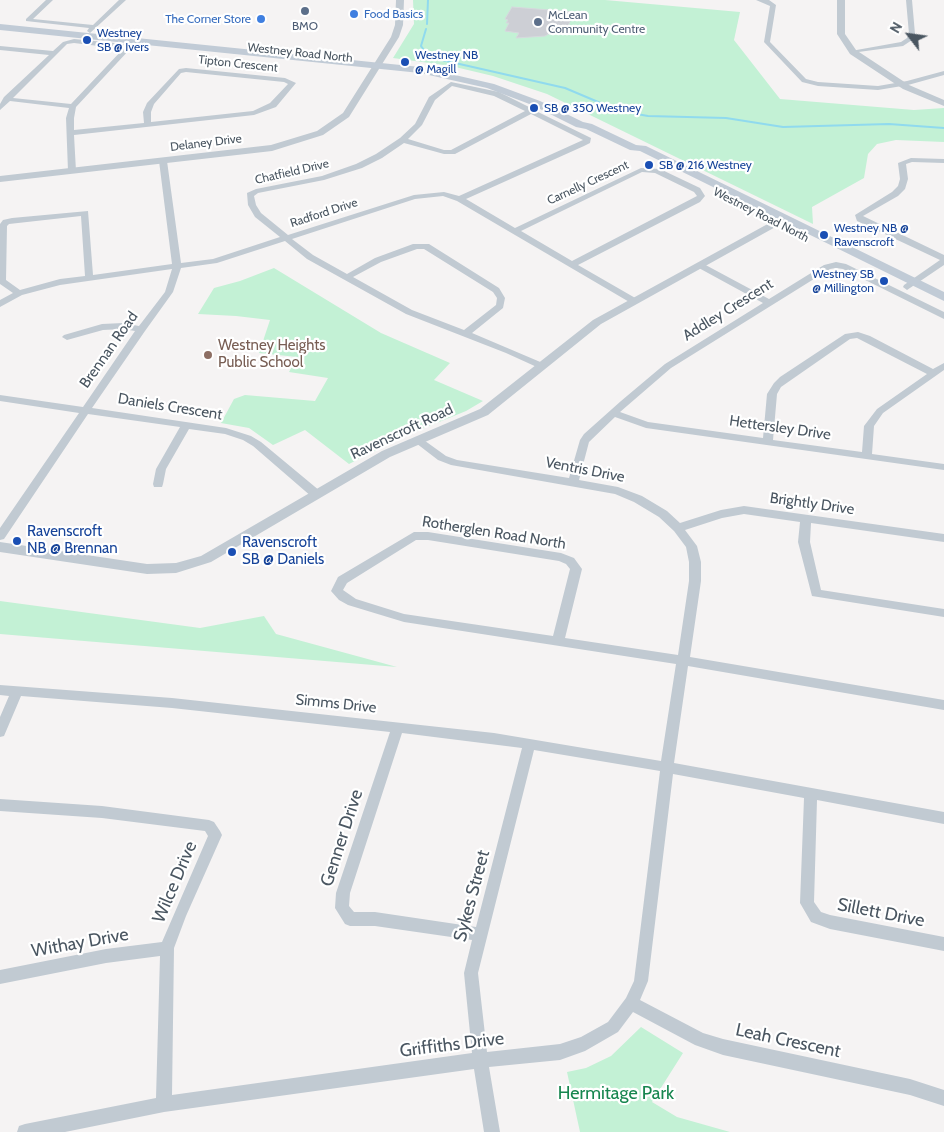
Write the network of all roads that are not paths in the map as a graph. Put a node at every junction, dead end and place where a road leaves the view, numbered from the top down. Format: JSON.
{"nodes":[{"id":1,"x":50,"y":0,"type":"edge"},
{"id":2,"x":123,"y":0,"type":"edge"},
{"id":3,"x":400,"y":0,"type":"edge"},
{"id":4,"x":759,"y":0,"type":"edge"},
{"id":5,"x":841,"y":0,"type":"edge"},
{"id":6,"x":909,"y":0,"type":"edge"},
{"id":7,"x":0,"y":23,"type":"edge"},
{"id":8,"x":0,"y":27,"type":"edge"},
{"id":9,"x":90,"y":32,"type":"junction"},
{"id":10,"x":0,"y":48,"type":"edge"},
{"id":11,"x":853,"y":52,"type":"junction"},
{"id":12,"x":54,"y":53,"type":"junction"},
{"id":13,"x":379,"y":63,"type":"junction"},
{"id":14,"x":944,"y":73,"type":"edge"},
{"id":15,"x":901,"y":84,"type":"junction"},
{"id":16,"x":7,"y":99,"type":"junction"},
{"id":17,"x":944,"y":102,"type":"edge"},
{"id":18,"x":73,"y":106,"type":"junction"},
{"id":19,"x":0,"y":108,"type":"edge"},
{"id":20,"x":533,"y":110,"type":"junction"},
{"id":21,"x":148,"y":125,"type":"junction"},
{"id":22,"x":71,"y":133,"type":"junction"},
{"id":23,"x":403,"y":140,"type":"junction"},
{"id":24,"x":634,"y":148,"type":"joint"},
{"id":25,"x":163,"y":161,"type":"junction"},
{"id":26,"x":944,"y":161,"type":"edge"},
{"id":27,"x":72,"y":171,"type":"junction"},
{"id":28,"x":0,"y":179,"type":"edge"},
{"id":29,"x":460,"y":199,"type":"junction"},
{"id":30,"x":780,"y":221,"type":"junction"},
{"id":31,"x":514,"y":231,"type":"junction"},
{"id":32,"x":286,"y":238,"type":"junction"},
{"id":33,"x":944,"y":260,"type":"edge"},
{"id":34,"x":571,"y":264,"type":"junction"},
{"id":35,"x":700,"y":265,"type":"junction"},
{"id":36,"x":177,"y":267,"type":"junction"},
{"id":37,"x":89,"y":278,"type":"junction"},
{"id":38,"x":346,"y":278,"type":"junction"},
{"id":39,"x":910,"y":285,"type":"junction"},
{"id":40,"x":18,"y":294,"type":"junction"},
{"id":41,"x":944,"y":297,"type":"edge"},
{"id":42,"x":634,"y":301,"type":"junction"},
{"id":43,"x":768,"y":302,"type":"junction"},
{"id":44,"x":0,"y":304,"type":"edge"},
{"id":45,"x":944,"y":306,"type":"edge"},
{"id":46,"x":944,"y":316,"type":"edge"},
{"id":47,"x":141,"y":329,"type":"junction"},
{"id":48,"x":465,"y":334,"type":"junction"},
{"id":49,"x":67,"y":337,"type":"dead end"},
{"id":50,"x":542,"y":366,"type":"junction"},
{"id":51,"x":944,"y":366,"type":"edge"},
{"id":52,"x":933,"y":373,"type":"junction"},
{"id":53,"x":0,"y":398,"type":"edge"},
{"id":54,"x":86,"y":410,"type":"junction"},
{"id":55,"x":613,"y":413,"type":"junction"},
{"id":56,"x":186,"y":425,"type":"junction"},
{"id":57,"x":417,"y":440,"type":"junction"},
{"id":58,"x":768,"y":442,"type":"junction"},
{"id":59,"x":867,"y":456,"type":"junction"},
{"id":60,"x":944,"y":467,"type":"edge"},
{"id":61,"x":573,"y":482,"type":"junction"},
{"id":62,"x":158,"y":484,"type":"dead end"},
{"id":63,"x":316,"y":494,"type":"junction"},
{"id":64,"x":806,"y":518,"type":"junction"},
{"id":65,"x":678,"y":528,"type":"junction"},
{"id":66,"x":0,"y":536,"type":"edge"},
{"id":67,"x":944,"y":538,"type":"edge"},
{"id":68,"x":0,"y":547,"type":"edge"},
{"id":69,"x":944,"y":614,"type":"edge"},
{"id":70,"x":558,"y":641,"type":"junction"},
{"id":71,"x":684,"y":661,"type":"junction"},
{"id":72,"x":0,"y":690,"type":"edge"},
{"id":73,"x":17,"y":691,"type":"junction"},
{"id":74,"x":944,"y":705,"type":"edge"},
{"id":75,"x":398,"y":727,"type":"junction"},
{"id":76,"x":0,"y":732,"type":"edge"},
{"id":77,"x":529,"y":744,"type":"junction"},
{"id":78,"x":667,"y":767,"type":"junction"},
{"id":79,"x":811,"y":795,"type":"junction"},
{"id":80,"x":0,"y":805,"type":"edge"},
{"id":81,"x":944,"y":818,"type":"edge"},
{"id":82,"x":480,"y":934,"type":"junction"},
{"id":83,"x":944,"y":944,"type":"edge"},
{"id":84,"x":167,"y":948,"type":"junction"},
{"id":85,"x":0,"y":977,"type":"edge"},
{"id":86,"x":631,"y":1003,"type":"junction"},
{"id":87,"x":480,"y":1060,"type":"junction"},
{"id":88,"x":944,"y":1098,"type":"edge"},
{"id":89,"x":164,"y":1104,"type":"junction"},
{"id":90,"x":25,"y":1132,"type":"edge"},
{"id":91,"x":492,"y":1132,"type":"edge"}],
"edges":[{"from":1,"to":9,"type":"street"},
{"from":2,"to":9,"type":"street"},
{"from":3,"to":13,"type":"street","name":"Delaney Drive"},
{"from":4,"to":15,"type":"street"},
{"from":5,"to":11,"type":"street"},
{"from":6,"to":11,"type":"street"},
{"from":7,"to":9,"type":"main road","name":"Westney Road North"},
{"from":8,"to":9,"type":"main road","name":"Westney Road North"},
{"from":9,"to":13,"type":"main road","name":"Westney Road North"},
{"from":10,"to":12,"type":"street"},
{"from":11,"to":15,"type":"street"},
{"from":12,"to":16,"type":"street"},
{"from":12,"to":18,"type":"street"},
{"from":13,"to":24,"type":"main road","name":"Westney Road North"},
{"from":13,"to":25,"type":"street","name":"Delaney Drive"},
{"from":14,"to":15,"type":"street"},
{"from":15,"to":17,"type":"street"},
{"from":16,"to":18,"type":"street"},
{"from":16,"to":19,"type":"street"},
{"from":18,"to":22,"type":"street"},
{"from":20,"to":23,"type":"street"},
{"from":20,"to":23,"type":"street","name":"Chatfield Drive"},
{"from":20,"to":29,"type":"street","name":"Chatfield Drive"},
{"from":21,"to":21,"type":"street","name":"Tipton Crescent"},
{"from":21,"to":22,"type":"street","name":"Tipton Crescent"},
{"from":22,"to":27,"type":"street"},
{"from":23,"to":32,"type":"street","name":"Chatfield Drive"},
{"from":24,"to":30,"type":"main road","name":"Westney Road North"},
{"from":25,"to":27,"type":"street","name":"Delaney Drive"},
{"from":25,"to":36,"type":"street","name":"Brennan Road"},
{"from":26,"to":33,"type":"street"},
{"from":27,"to":28,"type":"street","name":"Delaney Drive"},
{"from":29,"to":31,"type":"street","name":"Radford Drive"},
{"from":29,"to":32,"type":"street","name":"Radford Drive"},
{"from":30,"to":35,"type":"street","name":"Ravenscroft Road"},
{"from":30,"to":39,"type":"main road","name":"Westney Road North"},
{"from":31,"to":34,"type":"street","name":"Radford Drive"},
{"from":31,"to":34,"type":"street","name":"Carnelly Crescent"},
{"from":32,"to":36,"type":"street","name":"Radford Drive"},
{"from":32,"to":38,"type":"street","name":"Chatfield Drive"},
{"from":33,"to":39,"type":"street"},
{"from":34,"to":42,"type":"street","name":"Radford Drive"},
{"from":35,"to":42,"type":"street","name":"Ravenscroft Road"},
{"from":35,"to":43,"type":"street"},
{"from":36,"to":37,"type":"street","name":"Radford Drive"},
{"from":36,"to":47,"type":"street","name":"Brennan Road"},
{"from":37,"to":40,"type":"street","name":"Radford Drive"},
{"from":37,"to":40,"type":"street"},
{"from":38,"to":48,"type":"street","name":"Chatfield Drive"},
{"from":38,"to":48,"type":"street"},
{"from":39,"to":41,"type":"main road","name":"Westney Road North"},
{"from":39,"to":45,"type":"main road","name":"Westney Road North"},
{"from":40,"to":44,"type":"street","name":"Radford Drive"},
{"from":42,"to":50,"type":"street","name":"Ravenscroft Road"},
{"from":43,"to":46,"type":"street","name":"Addley Crescent"},
{"from":43,"to":55,"type":"street","name":"Addley Crescent"},
{"from":47,"to":49,"type":"street"},
{"from":47,"to":54,"type":"street","name":"Brennan Road"},
{"from":48,"to":50,"type":"street","name":"Chatfield Drive"},
{"from":50,"to":57,"type":"street","name":"Ravenscroft Road"},
{"from":51,"to":52,"type":"street"},
{"from":52,"to":58,"type":"street"},
{"from":52,"to":59,"type":"street"},
{"from":53,"to":54,"type":"street","name":"Daniels Crescent"},
{"from":54,"to":56,"type":"street","name":"Daniels Crescent"},
{"from":54,"to":66,"type":"street","name":"Brennan Road"},
{"from":55,"to":58,"type":"street","name":"Hettersley Drive"},
{"from":55,"to":61,"type":"street","name":"Addley Crescent"},
{"from":56,"to":62,"type":"street"},
{"from":56,"to":63,"type":"street","name":"Daniels Crescent"},
{"from":57,"to":61,"type":"street","name":"Ventris Drive"},
{"from":57,"to":63,"type":"street","name":"Ravenscroft Road"},
{"from":58,"to":59,"type":"street","name":"Hettersley Drive"},
{"from":59,"to":60,"type":"street","name":"Hettersley Drive"},
{"from":61,"to":65,"type":"street","name":"Ventris Drive"},
{"from":63,"to":68,"type":"street","name":"Ravenscroft Road"},
{"from":64,"to":65,"type":"street","name":"Brightly Drive"},
{"from":64,"to":67,"type":"street","name":"Brightly Drive"},
{"from":64,"to":69,"type":"street"},
{"from":65,"to":71,"type":"street","name":"Ventris Drive"},
{"from":70,"to":70,"type":"street","name":"Rotherglen Road North"},
{"from":70,"to":71,"type":"street","name":"Rotherglen Road North"},
{"from":71,"to":74,"type":"street","name":"Rotherglen Road North"},
{"from":71,"to":78,"type":"street","name":"Ventris Drive"},
{"from":72,"to":73,"type":"street","name":"Simms Drive"},
{"from":73,"to":75,"type":"street","name":"Simms Drive"},
{"from":73,"to":76,"type":"street"},
{"from":75,"to":77,"type":"street","name":"Simms Drive"},
{"from":75,"to":82,"type":"street","name":"Genner Drive"},
{"from":77,"to":78,"type":"street","name":"Simms Drive"},
{"from":77,"to":82,"type":"street","name":"Sykes Street"},
{"from":78,"to":79,"type":"street"},
{"from":78,"to":86,"type":"street","name":"Griffiths Drive"},
{"from":79,"to":81,"type":"street"},
{"from":79,"to":83,"type":"street","name":"Sillett Drive"},
{"from":80,"to":84,"type":"street","name":"Wilce Drive"},
{"from":82,"to":87,"type":"street","name":"Sykes Street"},
{"from":84,"to":85,"type":"street","name":"Withay Drive"},
{"from":84,"to":89,"type":"street","name":"Wilce Drive"},
{"from":86,"to":87,"type":"street","name":"Griffiths Drive"},
{"from":86,"to":88,"type":"street","name":"Leah Crescent"},
{"from":87,"to":89,"type":"street","name":"Griffiths Drive"},
{"from":87,"to":91,"type":"street","name":"Sykes Street"},
{"from":89,"to":90,"type":"street","name":"Griffiths Drive"}]}
